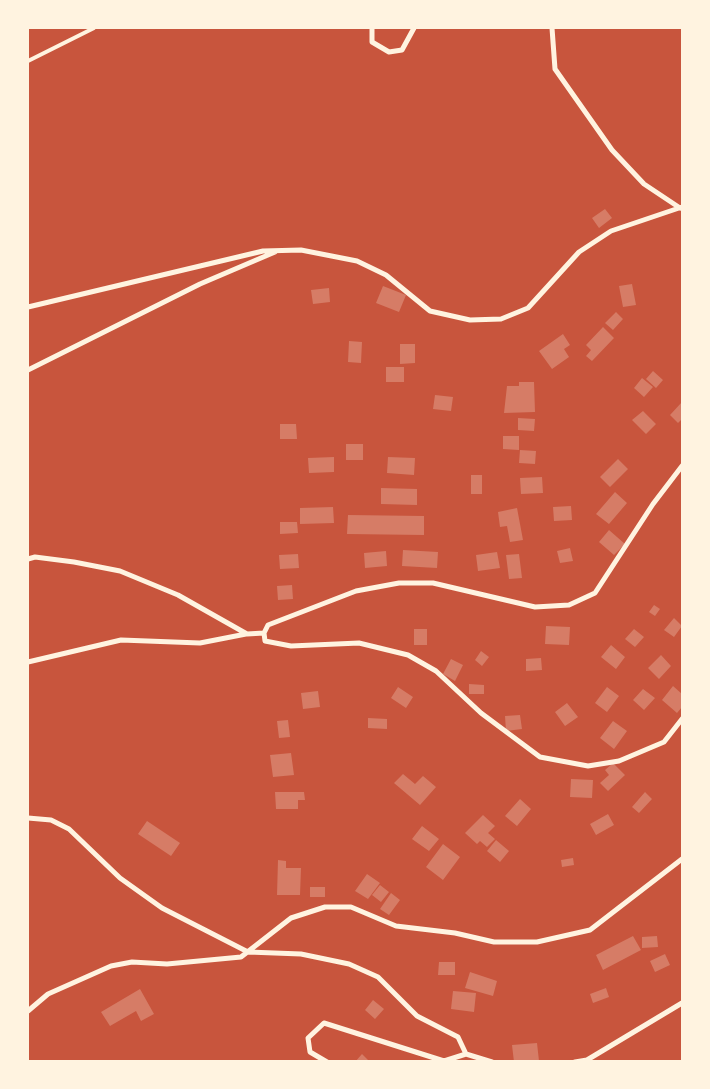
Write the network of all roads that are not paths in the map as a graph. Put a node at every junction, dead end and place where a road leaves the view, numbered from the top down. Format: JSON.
{"nodes":[{"id":1,"x":94,"y":28,"type":"edge"},
{"id":2,"x":372,"y":28,"type":"edge"},
{"id":3,"x":414,"y":28,"type":"edge"},
{"id":4,"x":552,"y":28,"type":"edge"},
{"id":5,"x":28,"y":61,"type":"edge"},
{"id":6,"x":681,"y":208,"type":"edge"},
{"id":7,"x":278,"y":251,"type":"junction"},
{"id":8,"x":28,"y":307,"type":"edge"},
{"id":9,"x":28,"y":370,"type":"edge"},
{"id":10,"x":682,"y":466,"type":"edge"},
{"id":11,"x":28,"y":559,"type":"edge"},
{"id":12,"x":264,"y":633,"type":"junction"},
{"id":13,"x":247,"y":634,"type":"junction"},
{"id":14,"x":28,"y":662,"type":"edge"},
{"id":15,"x":682,"y":719,"type":"edge"},
{"id":16,"x":28,"y":818,"type":"edge"},
{"id":17,"x":682,"y":859,"type":"edge"},
{"id":18,"x":248,"y":952,"type":"junction"},
{"id":19,"x":682,"y":1003,"type":"edge"},
{"id":20,"x":28,"y":1011,"type":"edge"},
{"id":21,"x":466,"y":1054,"type":"junction"},
{"id":22,"x":327,"y":1062,"type":"edge"},
{"id":23,"x":492,"y":1062,"type":"edge"},
{"id":24,"x":576,"y":1062,"type":"edge"}],
"edges":[{"from":1,"to":5,"type":"lane"},
{"from":2,"to":3,"type":"street"},
{"from":4,"to":6,"type":"street"},
{"from":6,"to":7,"type":"street"},
{"from":7,"to":8,"type":"street"},
{"from":7,"to":9,"type":"street"},
{"from":10,"to":12,"type":"street"},
{"from":11,"to":13,"type":"street"},
{"from":12,"to":13,"type":"street"},
{"from":12,"to":15,"type":"street"},
{"from":13,"to":14,"type":"street"},
{"from":16,"to":18,"type":"street"},
{"from":17,"to":18,"type":"street"},
{"from":18,"to":20,"type":"street"},
{"from":18,"to":21,"type":"street"},
{"from":19,"to":24,"type":"street"},
{"from":21,"to":22,"type":"street"},
{"from":21,"to":23,"type":"street"}]}
